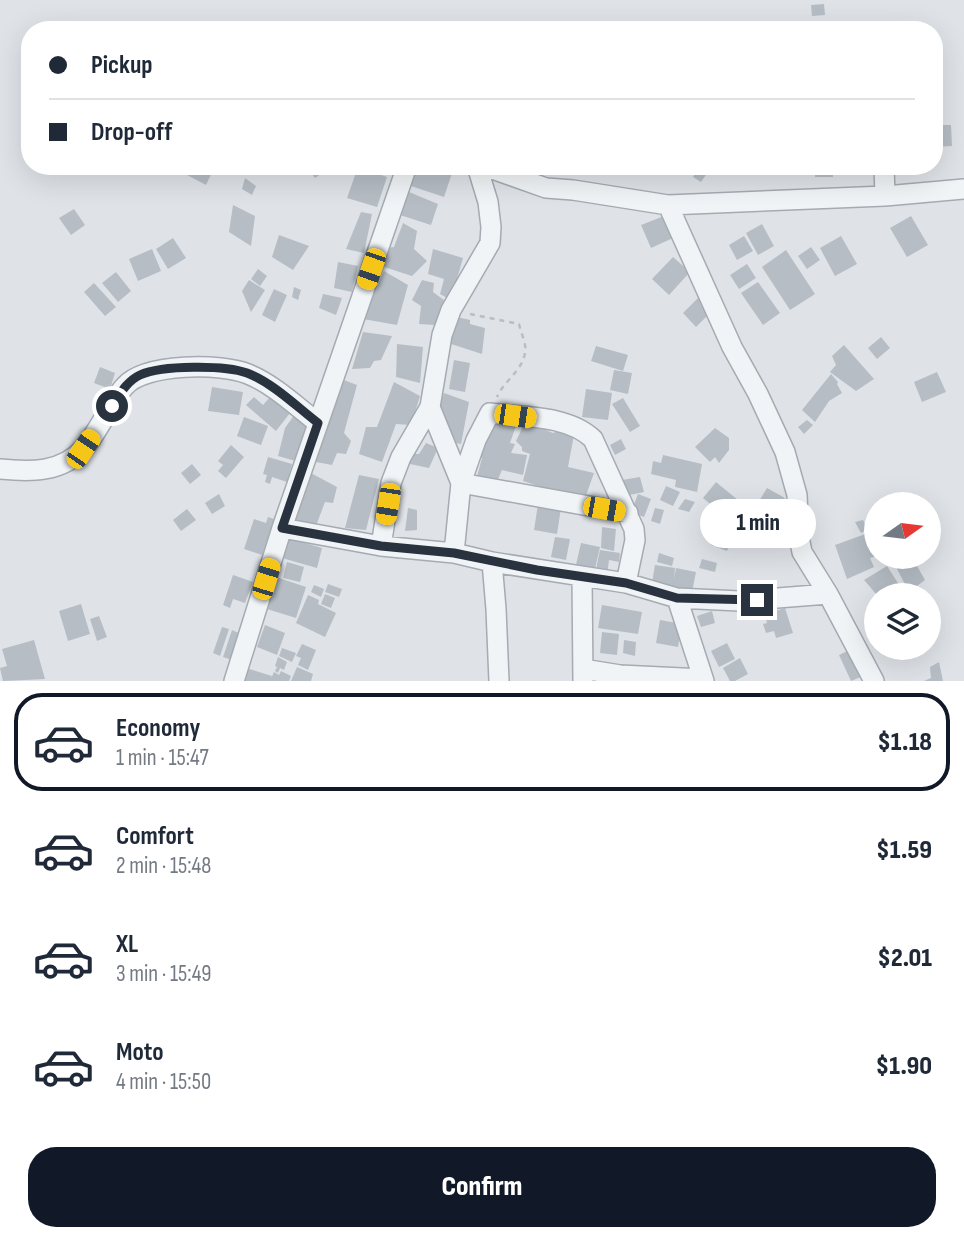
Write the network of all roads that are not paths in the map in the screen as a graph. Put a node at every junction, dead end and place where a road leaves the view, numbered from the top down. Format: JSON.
{"nodes":[{"id":1,"x":404,"y":175,"type":"edge"},
{"id":2,"x":480,"y":175,"type":"edge"},
{"id":3,"x":509,"y":175,"type":"edge"},
{"id":4,"x":884,"y":175,"type":"edge"},
{"id":5,"x":964,"y":190,"type":"edge"},
{"id":6,"x":885,"y":196,"type":"junction"},
{"id":7,"x":668,"y":205,"type":"junction"},
{"id":8,"x":430,"y":407,"type":"junction"},
{"id":9,"x":318,"y":423,"type":"junction"},
{"id":10,"x":0,"y":469,"type":"edge"},
{"id":11,"x":461,"y":483,"type":"junction"},
{"id":12,"x":628,"y":513,"type":"junction"},
{"id":13,"x":282,"y":528,"type":"junction"},
{"id":14,"x":381,"y":546,"type":"junction"},
{"id":15,"x":454,"y":553,"type":"junction"},
{"id":16,"x":492,"y":562,"type":"junction"},
{"id":17,"x":582,"y":577,"type":"junction"},
{"id":18,"x":626,"y":583,"type":"junction"},
{"id":19,"x":828,"y":594,"type":"junction"},
{"id":20,"x":677,"y":598,"type":"junction"},
{"id":21,"x":583,"y":675,"type":"edge"},
{"id":22,"x":621,"y":678,"type":"edge"},
{"id":23,"x":704,"y":680,"type":"edge"},
{"id":24,"x":234,"y":681,"type":"edge"},
{"id":25,"x":499,"y":681,"type":"edge"},
{"id":26,"x":874,"y":681,"type":"edge"}],
"edges":[{"from":1,"to":9,"type":"street"},
{"from":2,"to":8,"type":"street"},
{"from":3,"to":7,"type":"street"},
{"from":4,"to":6,"type":"street"},
{"from":5,"to":6,"type":"street"},
{"from":6,"to":7,"type":"street"},
{"from":7,"to":19,"type":"street"},
{"from":8,"to":11,"type":"street"},
{"from":8,"to":14,"type":"street"},
{"from":9,"to":10,"type":"street"},
{"from":9,"to":13,"type":"street"},
{"from":11,"to":12,"type":"street"},
{"from":11,"to":12,"type":"street"},
{"from":11,"to":15,"type":"street"},
{"from":12,"to":18,"type":"street"},
{"from":13,"to":14,"type":"street"},
{"from":13,"to":24,"type":"street"},
{"from":14,"to":15,"type":"street"},
{"from":15,"to":16,"type":"street"},
{"from":16,"to":17,"type":"street"},
{"from":16,"to":25,"type":"street"},
{"from":17,"to":18,"type":"street"},
{"from":17,"to":21,"type":"street"},
{"from":18,"to":20,"type":"street"},
{"from":19,"to":20,"type":"street"},
{"from":19,"to":26,"type":"street"},
{"from":20,"to":23,"type":"street"},
{"from":21,"to":22,"type":"street"},
{"from":22,"to":23,"type":"street"}]}
